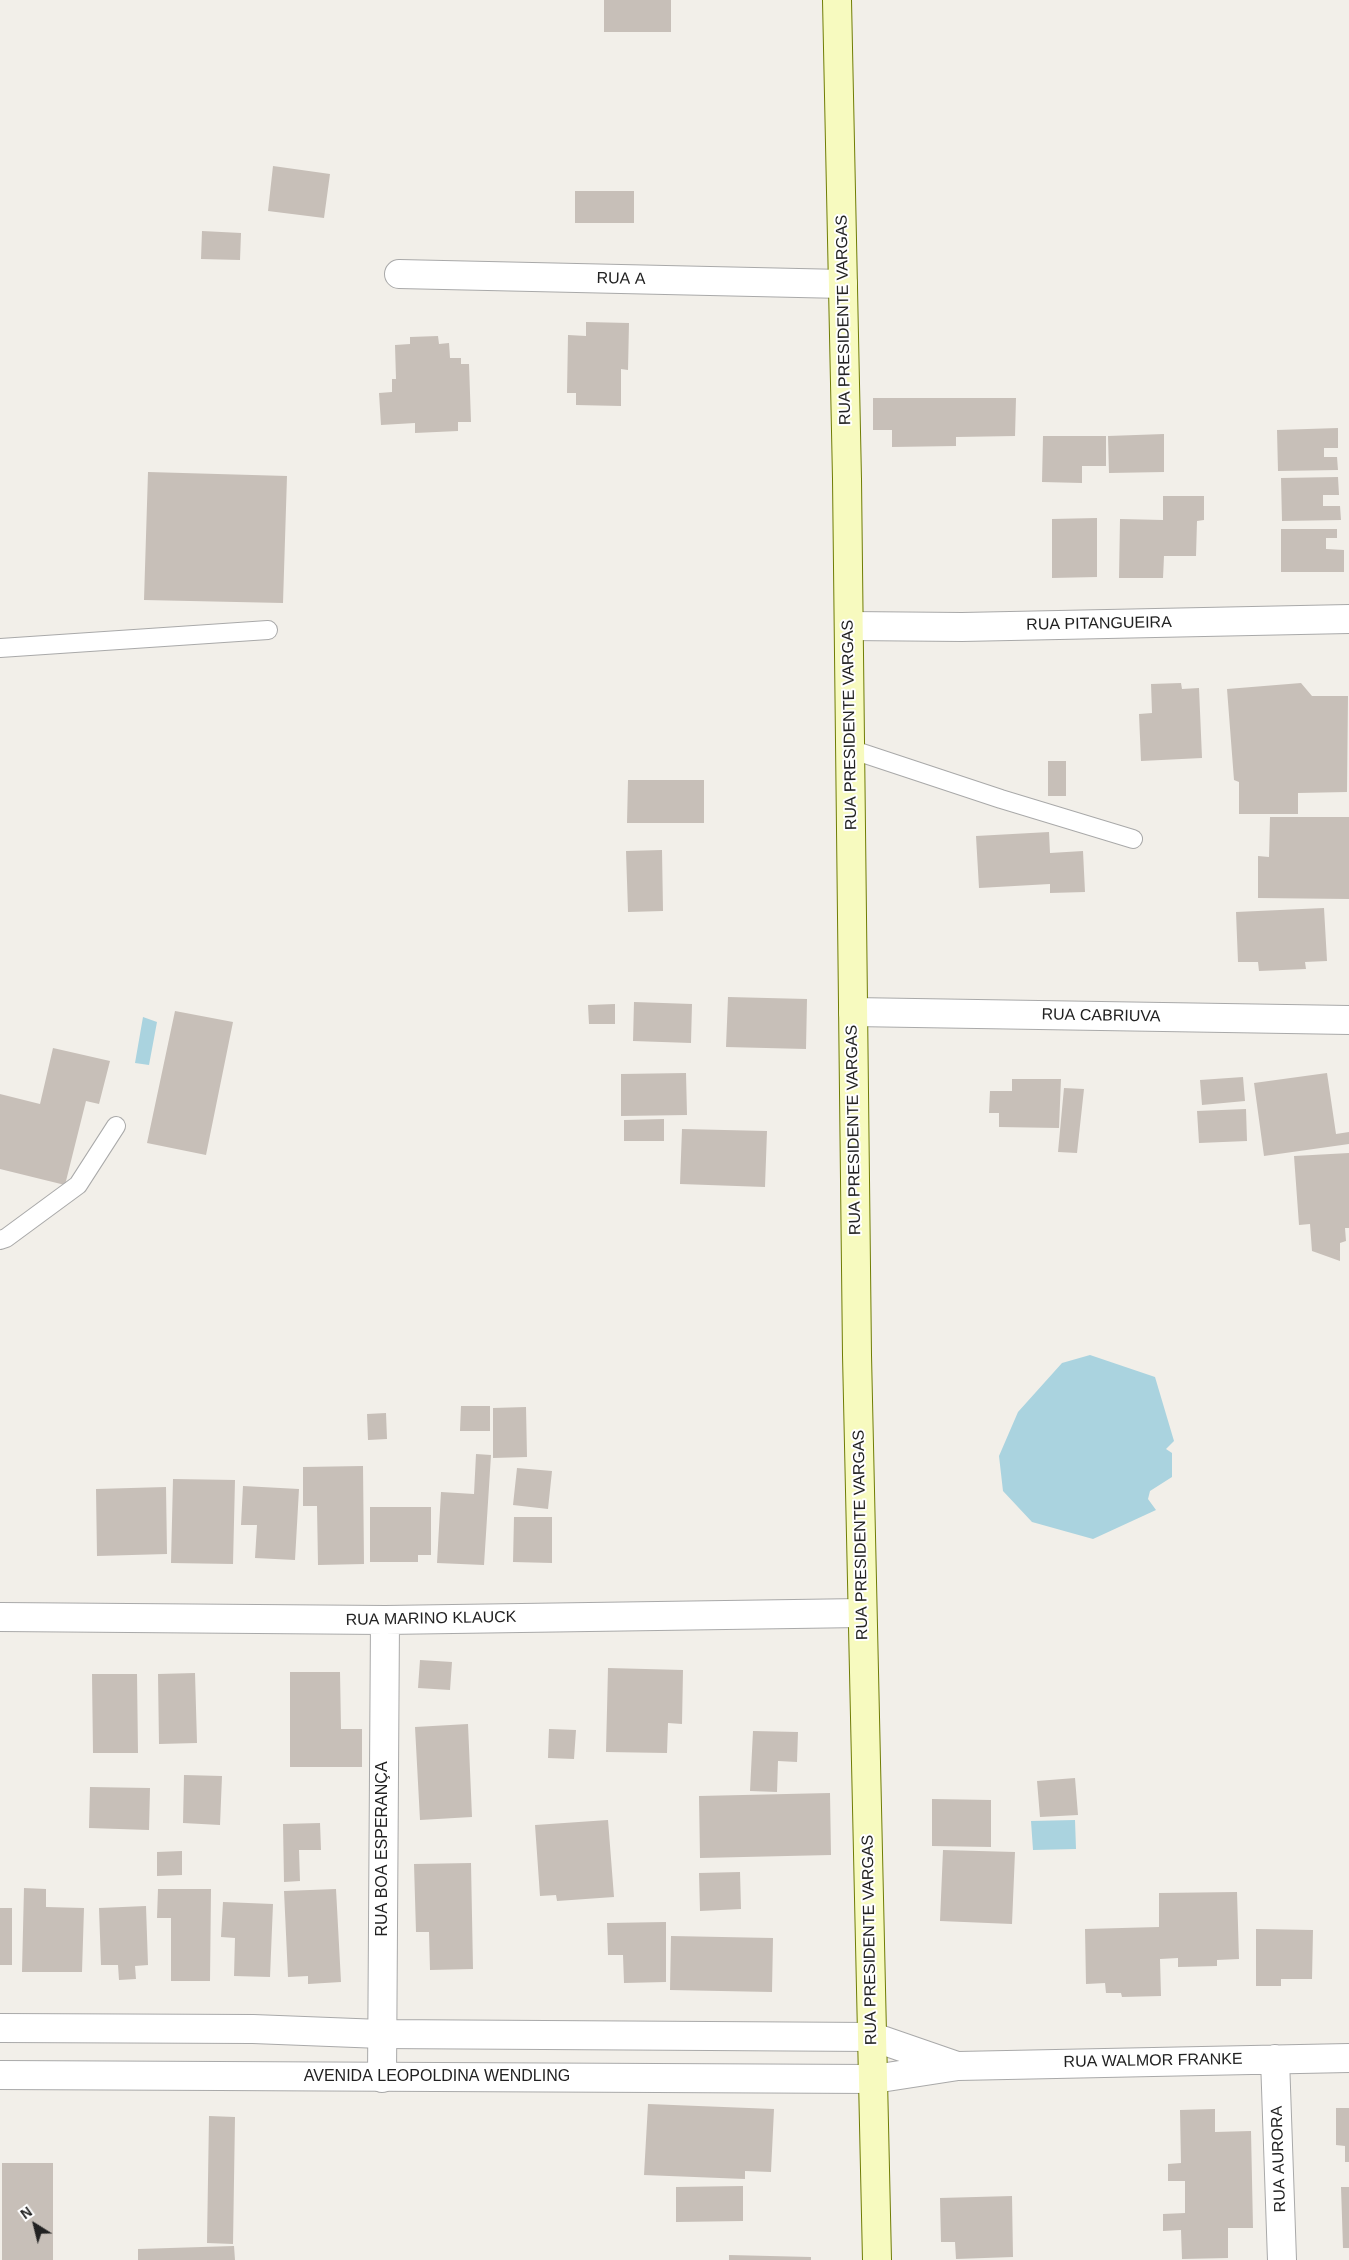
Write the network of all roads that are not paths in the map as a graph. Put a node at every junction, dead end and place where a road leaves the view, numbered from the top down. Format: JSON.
{"nodes":[{"id":1,"x":837,"y":0,"type":"edge"},
{"id":2,"x":399,"y":274,"type":"dead end"},
{"id":3,"x":843,"y":284,"type":"junction"},
{"id":4,"x":1349,"y":619,"type":"edge"},
{"id":5,"x":849,"y":626,"type":"junction"},
{"id":6,"x":268,"y":630,"type":"dead end"},
{"id":7,"x":0,"y":648,"type":"edge"},
{"id":8,"x":850,"y":749,"type":"junction"},
{"id":9,"x":1133,"y":839,"type":"dead end"},
{"id":10,"x":853,"y":1012,"type":"junction"},
{"id":11,"x":1349,"y":1020,"type":"edge"},
{"id":12,"x":116,"y":1126,"type":"dead end"},
{"id":13,"x":0,"y":1240,"type":"edge"},
{"id":14,"x":862,"y":1613,"type":"junction"},
{"id":15,"x":0,"y":1617,"type":"edge"},
{"id":16,"x":385,"y":1620,"type":"junction"},
{"id":17,"x":0,"y":2028,"type":"edge"},
{"id":18,"x":382,"y":2034,"type":"junction"},
{"id":19,"x":872,"y":2037,"type":"junction"},
{"id":20,"x":1349,"y":2058,"type":"edge"},
{"id":21,"x":1275,"y":2059,"type":"junction"},
{"id":22,"x":958,"y":2066,"type":"junction"},
{"id":23,"x":0,"y":2075,"type":"edge"},
{"id":24,"x":382,"y":2078,"type":"junction"},
{"id":25,"x":874,"y":2079,"type":"junction"},
{"id":26,"x":877,"y":2260,"type":"edge"},
{"id":27,"x":1282,"y":2260,"type":"edge"}],
"edges":[{"from":1,"to":3,"type":"main road","name":"RUA PRESIDENTE VARGAS"},
{"from":2,"to":3,"type":"street","name":"RUA A"},
{"from":3,"to":5,"type":"main road","name":"RUA PRESIDENTE VARGAS"},
{"from":4,"to":5,"type":"street","name":"RUA PITANGUEIRA"},
{"from":5,"to":8,"type":"main road","name":"RUA PRESIDENTE VARGAS"},
{"from":6,"to":7,"type":"lane"},
{"from":8,"to":9,"type":"lane"},
{"from":8,"to":10,"type":"main road","name":"RUA PRESIDENTE VARGAS"},
{"from":10,"to":11,"type":"street","name":"RUA CABRIUVA"},
{"from":10,"to":14,"type":"main road","name":"RUA PRESIDENTE VARGAS"},
{"from":12,"to":13,"type":"lane"},
{"from":14,"to":16,"type":"street","name":"RUA MARINO KLAUCK"},
{"from":14,"to":19,"type":"main road","name":"RUA PRESIDENTE VARGAS"},
{"from":15,"to":16,"type":"street","name":"RUA MARINO KLAUCK"},
{"from":16,"to":18,"type":"street","name":"RUA BOA ESPERANÇA"},
{"from":17,"to":18,"type":"street"},
{"from":18,"to":19,"type":"street"},
{"from":18,"to":24,"type":"street","name":"RUA BOA ESPERANÇA"},
{"from":19,"to":22,"type":"street","name":"RUA WALMOR FRANKE"},
{"from":19,"to":25,"type":"main road","name":"RUA PRESIDENTE VARGAS"},
{"from":20,"to":21,"type":"street","name":"RUA WALMOR FRANKE"},
{"from":21,"to":22,"type":"street","name":"RUA WALMOR FRANKE"},
{"from":21,"to":27,"type":"street","name":"RUA AURORA"},
{"from":22,"to":25,"type":"street","name":"RUA WALMOR FRANKE"},
{"from":23,"to":24,"type":"street","name":"AVENIDA LEOPOLDINA WENDLING"},
{"from":24,"to":25,"type":"street","name":"AVENIDA LEOPOLDINA WENDLING"},
{"from":25,"to":26,"type":"main road","name":"RUA PRESIDENTE VARGAS"}]}
